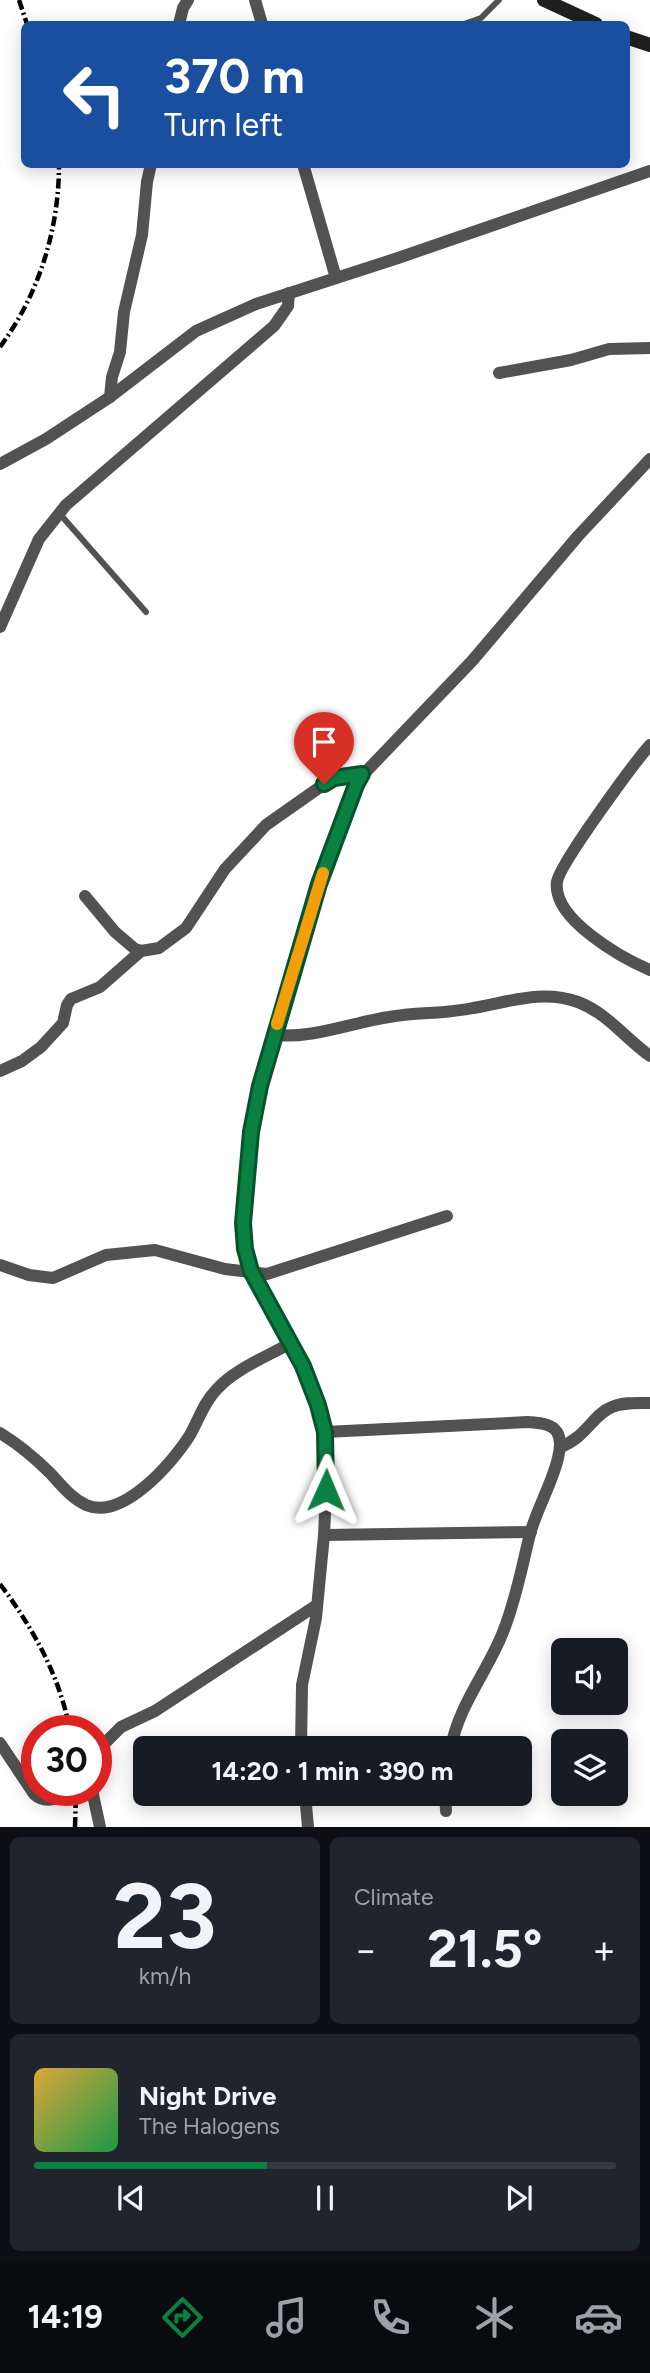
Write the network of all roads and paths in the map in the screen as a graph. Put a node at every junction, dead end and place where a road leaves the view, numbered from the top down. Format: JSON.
{"nodes":[{"id":1,"x":188,"y":0,"type":"edge"},
{"id":2,"x":255,"y":0,"type":"edge"},
{"id":3,"x":499,"y":0,"type":"edge"},
{"id":4,"x":544,"y":0,"type":"edge"},
{"id":5,"x":180,"y":21,"type":"edge"},
{"id":6,"x":261,"y":21,"type":"edge"},
{"id":7,"x":472,"y":21,"type":"edge"},
{"id":8,"x":590,"y":21,"type":"edge"},
{"id":9,"x":630,"y":38,"type":"edge"},
{"id":10,"x":650,"y":45,"type":"edge"},
{"id":11,"x":150,"y":168,"type":"edge"},
{"id":12,"x":304,"y":168,"type":"edge"},
{"id":13,"x":650,"y":171,"type":"edge"},
{"id":14,"x":336,"y":278,"type":"junction"},
{"id":15,"x":289,"y":293,"type":"junction"},
{"id":16,"x":650,"y":348,"type":"edge"},
{"id":17,"x":499,"y":373,"type":"dead end"},
{"id":18,"x":110,"y":397,"type":"junction"},
{"id":19,"x":650,"y":459,"type":"edge"},
{"id":20,"x":0,"y":464,"type":"edge"},
{"id":21,"x":59,"y":513,"type":"junction"},
{"id":22,"x":146,"y":612,"type":"dead end"},
{"id":23,"x":0,"y":628,"type":"edge"},
{"id":24,"x":650,"y":745,"type":"edge"},
{"id":25,"x":362,"y":774,"type":"junction"},
{"id":26,"x":85,"y":896,"type":"dead end"},
{"id":27,"x":141,"y":951,"type":"junction"},
{"id":28,"x":650,"y":970,"type":"edge"},
{"id":29,"x":274,"y":1035,"type":"junction"},
{"id":30,"x":650,"y":1056,"type":"edge"},
{"id":31,"x":0,"y":1071,"type":"edge"},
{"id":32,"x":447,"y":1216,"type":"dead end"},
{"id":33,"x":0,"y":1265,"type":"edge"},
{"id":34,"x":251,"y":1271,"type":"junction"},
{"id":35,"x":289,"y":1344,"type":"junction"},
{"id":36,"x":650,"y":1403,"type":"edge"},
{"id":37,"x":325,"y":1432,"type":"junction"},
{"id":38,"x":0,"y":1433,"type":"edge"},
{"id":39,"x":560,"y":1447,"type":"junction"},
{"id":40,"x":531,"y":1532,"type":"junction"},
{"id":41,"x":324,"y":1535,"type":"junction"},
{"id":42,"x":317,"y":1605,"type":"junction"},
{"id":43,"x":112,"y":1736,"type":"edge"},
{"id":44,"x":301,"y":1736,"type":"edge"},
{"id":45,"x":455,"y":1736,"type":"edge"},
{"id":46,"x":0,"y":1743,"type":"edge"},
{"id":47,"x":21,"y":1774,"type":"edge"},
{"id":48,"x":95,"y":1806,"type":"edge"},
{"id":49,"x":306,"y":1806,"type":"edge"},
{"id":50,"x":445,"y":1806,"type":"edge"},
{"id":51,"x":446,"y":1811,"type":"dead end"},
{"id":52,"x":100,"y":1827,"type":"edge"},
{"id":53,"x":308,"y":1827,"type":"edge"}],
"edges":[{"from":1,"to":5,"type":"street"},
{"from":2,"to":6,"type":"street"},
{"from":3,"to":7,"type":"lane"},
{"from":4,"to":8,"type":"main road"},
{"from":9,"to":10,"type":"main road"},
{"from":11,"to":18,"type":"street"},
{"from":12,"to":14,"type":"street"},
{"from":13,"to":14,"type":"street"},
{"from":14,"to":15,"type":"street"},
{"from":15,"to":18,"type":"street"},
{"from":15,"to":21,"type":"street"},
{"from":16,"to":17,"type":"street"},
{"from":18,"to":20,"type":"street"},
{"from":19,"to":25,"type":"street"},
{"from":21,"to":22,"type":"lane"},
{"from":21,"to":23,"type":"street"},
{"from":24,"to":28,"type":"street"},
{"from":25,"to":27,"type":"street"},
{"from":25,"to":29,"type":"street"},
{"from":26,"to":27,"type":"street"},
{"from":27,"to":31,"type":"street"},
{"from":29,"to":30,"type":"street"},
{"from":29,"to":34,"type":"street"},
{"from":32,"to":34,"type":"street"},
{"from":33,"to":34,"type":"street"},
{"from":34,"to":35,"type":"street"},
{"from":35,"to":37,"type":"street"},
{"from":35,"to":38,"type":"street"},
{"from":36,"to":39,"type":"street"},
{"from":37,"to":39,"type":"street"},
{"from":37,"to":41,"type":"street"},
{"from":39,"to":40,"type":"street"},
{"from":40,"to":41,"type":"street"},
{"from":40,"to":45,"type":"street"},
{"from":41,"to":42,"type":"street"},
{"from":42,"to":43,"type":"street"},
{"from":42,"to":44,"type":"street"},
{"from":46,"to":47,"type":"street"},
{"from":48,"to":52,"type":"street"},
{"from":49,"to":53,"type":"street"},
{"from":50,"to":51,"type":"street"}]}
